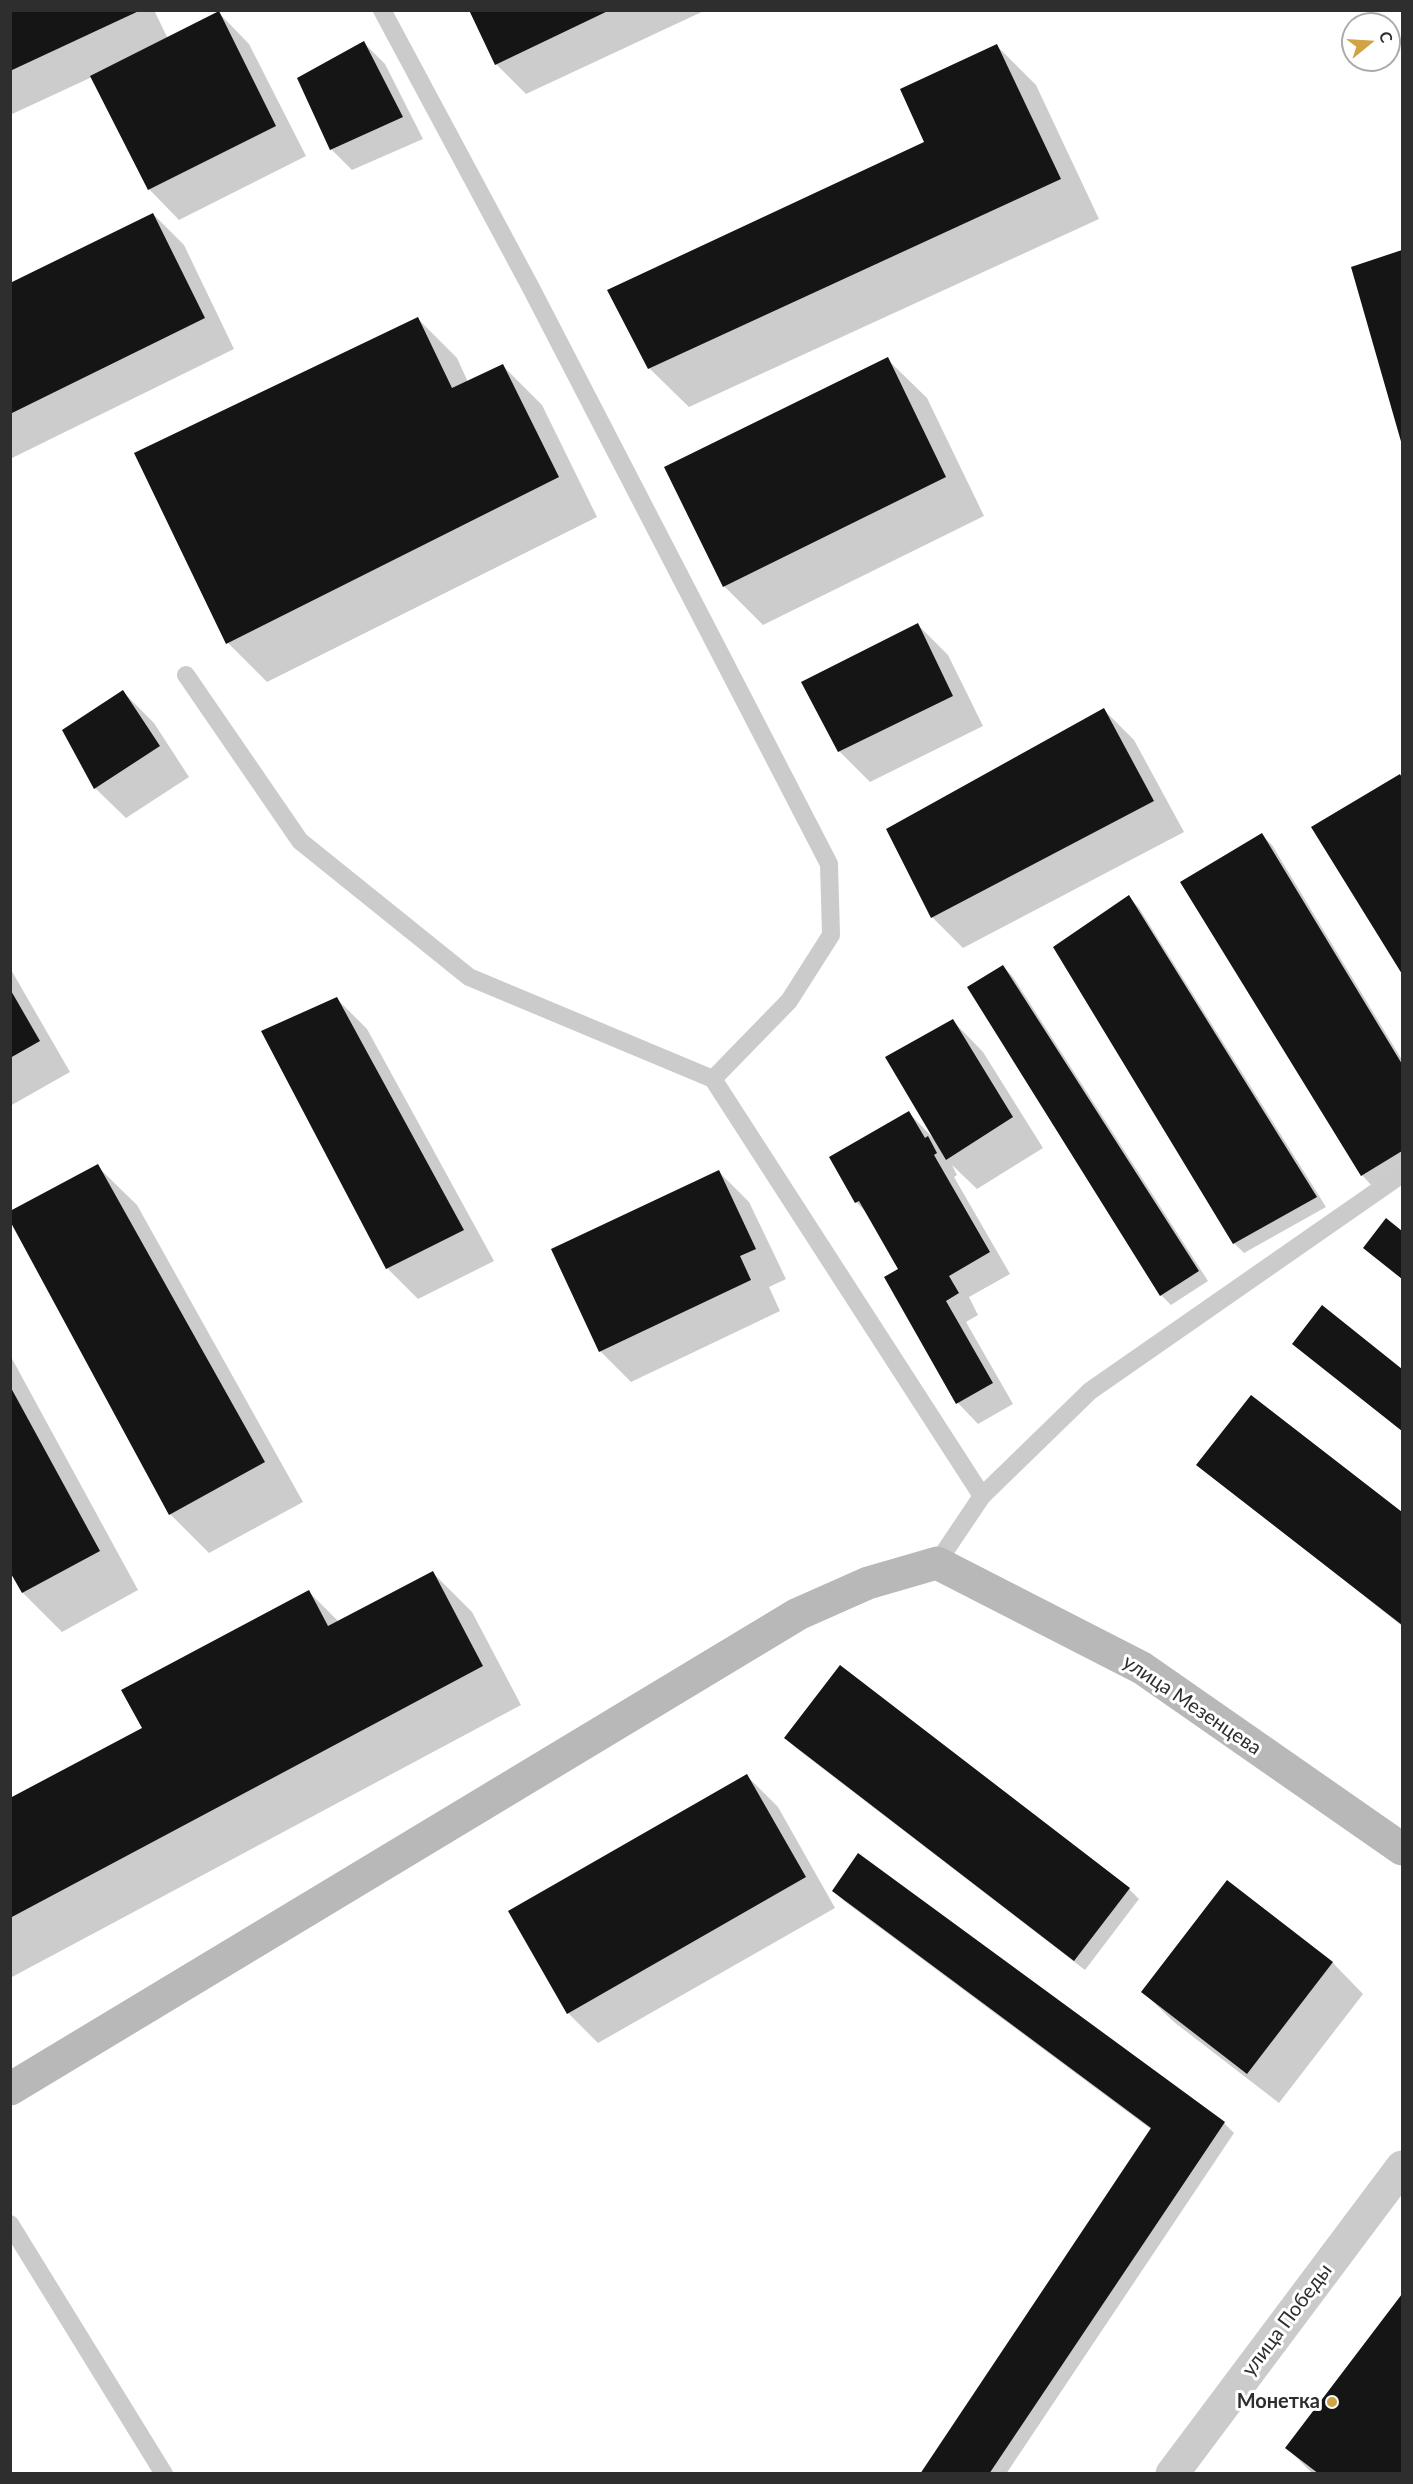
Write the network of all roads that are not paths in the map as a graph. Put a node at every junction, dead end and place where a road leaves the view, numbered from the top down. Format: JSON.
{"nodes":[{"id":1,"x":382,"y":10,"type":"edge"},
{"id":2,"x":186,"y":675,"type":"dead end"},
{"id":3,"x":713,"y":1079,"type":"junction"},
{"id":4,"x":1402,"y":1174,"type":"edge"},
{"id":5,"x":982,"y":1496,"type":"junction"},
{"id":6,"x":937,"y":1563,"type":"junction"},
{"id":7,"x":1402,"y":1849,"type":"edge"},
{"id":8,"x":10,"y":2089,"type":"edge"},
{"id":9,"x":1402,"y":2167,"type":"edge"},
{"id":10,"x":10,"y":2224,"type":"edge"},
{"id":11,"x":164,"y":2474,"type":"edge"},
{"id":12,"x":1172,"y":2474,"type":"edge"}],
"edges":[{"from":1,"to":3,"type":"lane"},
{"from":2,"to":3,"type":"lane"},
{"from":3,"to":5,"type":"lane"},
{"from":4,"to":5,"type":"lane"},
{"from":5,"to":6,"type":"lane"},
{"from":6,"to":7,"type":"main road","name":"улица Мезенцева"},
{"from":6,"to":8,"type":"main road"},
{"from":9,"to":12,"type":"street","name":"улица Победы"},
{"from":10,"to":11,"type":"lane"}]}
